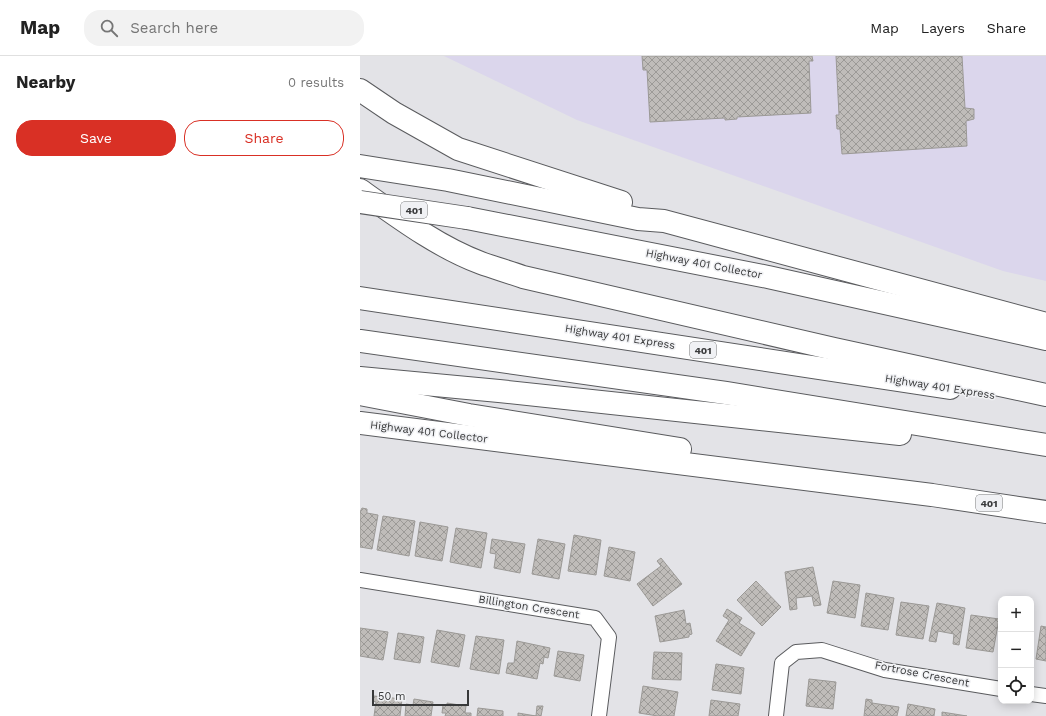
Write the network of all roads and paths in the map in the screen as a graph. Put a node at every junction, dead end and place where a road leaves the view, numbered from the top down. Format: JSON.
{"nodes":[{"id":1,"x":360,"y":90,"type":"edge"},
{"id":2,"x":360,"y":166,"type":"edge"},
{"id":3,"x":360,"y":190,"type":"edge"},
{"id":4,"x":360,"y":202,"type":"edge"},
{"id":5,"x":664,"y":221,"type":"junction"},
{"id":6,"x":360,"y":298,"type":"edge"},
{"id":7,"x":1046,"y":324,"type":"edge"},
{"id":8,"x":1046,"y":339,"type":"edge"},
{"id":9,"x":360,"y":341,"type":"edge"},
{"id":10,"x":360,"y":378,"type":"edge"},
{"id":11,"x":360,"y":394,"type":"edge"},
{"id":12,"x":1046,"y":395,"type":"edge"},
{"id":13,"x":1046,"y":404,"type":"edge"},
{"id":14,"x":360,"y":423,"type":"edge"},
{"id":15,"x":1046,"y":446,"type":"edge"},
{"id":16,"x":932,"y":495,"type":"junction"},
{"id":17,"x":1046,"y":512,"type":"edge"},
{"id":18,"x":360,"y":580,"type":"edge"},
{"id":19,"x":998,"y":689,"type":"edge"},
{"id":20,"x":1034,"y":694,"type":"edge"},
{"id":21,"x":1046,"y":696,"type":"edge"},
{"id":22,"x":598,"y":716,"type":"edge"},
{"id":23,"x":776,"y":716,"type":"edge"}],
"edges":[{"from":1,"to":5,"type":"highway"},
{"from":2,"to":5,"type":"highway"},
{"from":3,"to":12,"type":"highway"},
{"from":4,"to":8,"type":"highway","name":"Highway 401 Collector","number":"401","bridge":true},
{"from":5,"to":7,"type":"highway"},
{"from":6,"to":13,"type":"highway","name":"Highway 401 Express","number":"401"},
{"from":9,"to":15,"type":"highway"},
{"from":10,"to":15,"type":"highway"},
{"from":11,"to":16,"type":"highway"},
{"from":14,"to":16,"type":"highway","name":"Highway 401 Collector","number":"401"},
{"from":16,"to":17,"type":"highway","name":"Highway 401 Collector","number":"401"},
{"from":18,"to":22,"type":"street","name":"Billington Crescent"},
{"from":19,"to":23,"type":"street","name":"Fortrose Crescent"},
{"from":20,"to":21,"type":"street"}]}
